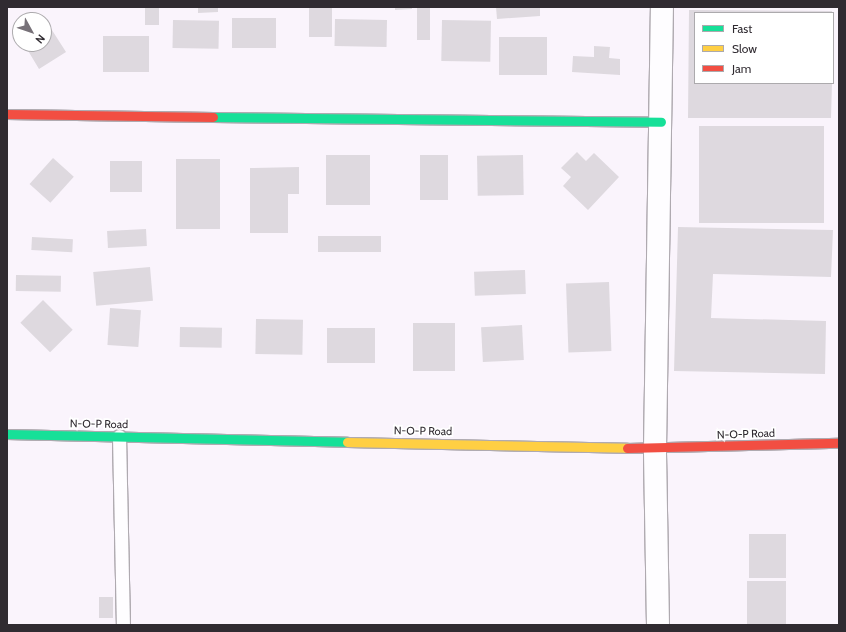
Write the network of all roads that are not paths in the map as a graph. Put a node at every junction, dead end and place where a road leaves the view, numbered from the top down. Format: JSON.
{"nodes":[{"id":1,"x":662,"y":7,"type":"edge"},
{"id":2,"x":7,"y":114,"type":"edge"},
{"id":3,"x":661,"y":122,"type":"junction"},
{"id":4,"x":7,"y":434,"type":"edge"},
{"id":5,"x":119,"y":436,"type":"junction"},
{"id":6,"x":839,"y":443,"type":"edge"},
{"id":7,"x":655,"y":449,"type":"junction"},
{"id":8,"x":123,"y":625,"type":"edge"},
{"id":9,"x":658,"y":625,"type":"edge"}],
"edges":[{"from":1,"to":3,"type":"street"},
{"from":2,"to":3,"type":"street"},
{"from":3,"to":7,"type":"street"},
{"from":4,"to":5,"type":"street","name":"N-O-P Road"},
{"from":5,"to":7,"type":"street","name":"N-O-P Road"},
{"from":5,"to":8,"type":"lane"},
{"from":6,"to":7,"type":"street","name":"N-O-P Road"},
{"from":7,"to":9,"type":"street"}]}
